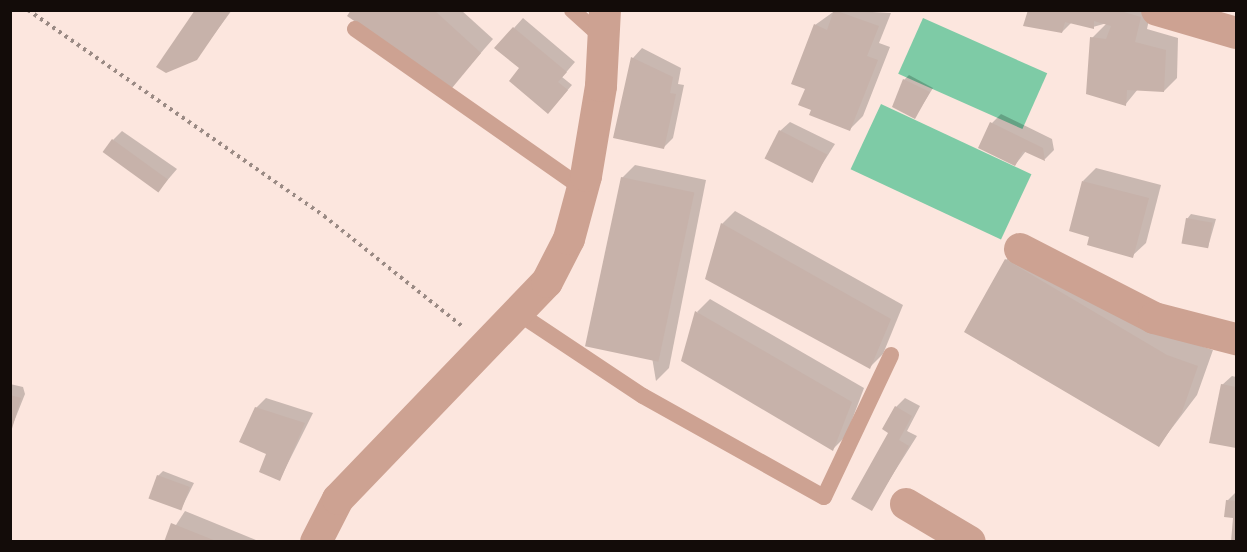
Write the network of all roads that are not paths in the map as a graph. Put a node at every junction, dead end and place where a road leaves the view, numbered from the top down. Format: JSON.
{"nodes":[{"id":1,"x":572,"y":10,"type":"edge"},
{"id":2,"x":1157,"y":10,"type":"edge"},
{"id":3,"x":604,"y":25,"type":"edge"},
{"id":4,"x":355,"y":29,"type":"dead end"},
{"id":5,"x":1236,"y":33,"type":"edge"},
{"id":6,"x":582,"y":188,"type":"junction"},
{"id":7,"x":1020,"y":249,"type":"dead end"},
{"id":8,"x":521,"y":315,"type":"junction"},
{"id":9,"x":1236,"y":339,"type":"edge"},
{"id":10,"x":891,"y":355,"type":"dead end"},
{"id":11,"x":906,"y":504,"type":"dead end"},
{"id":12,"x":316,"y":542,"type":"edge"},
{"id":13,"x":970,"y":542,"type":"edge"}],
"edges":[{"from":1,"to":3,"type":"lane"},
{"from":2,"to":5,"type":"street"},
{"from":3,"to":6,"type":"street"},
{"from":4,"to":6,"type":"lane"},
{"from":6,"to":8,"type":"street"},
{"from":7,"to":9,"type":"street"},
{"from":8,"to":10,"type":"lane"},
{"from":8,"to":12,"type":"street"},
{"from":11,"to":13,"type":"street"}]}
